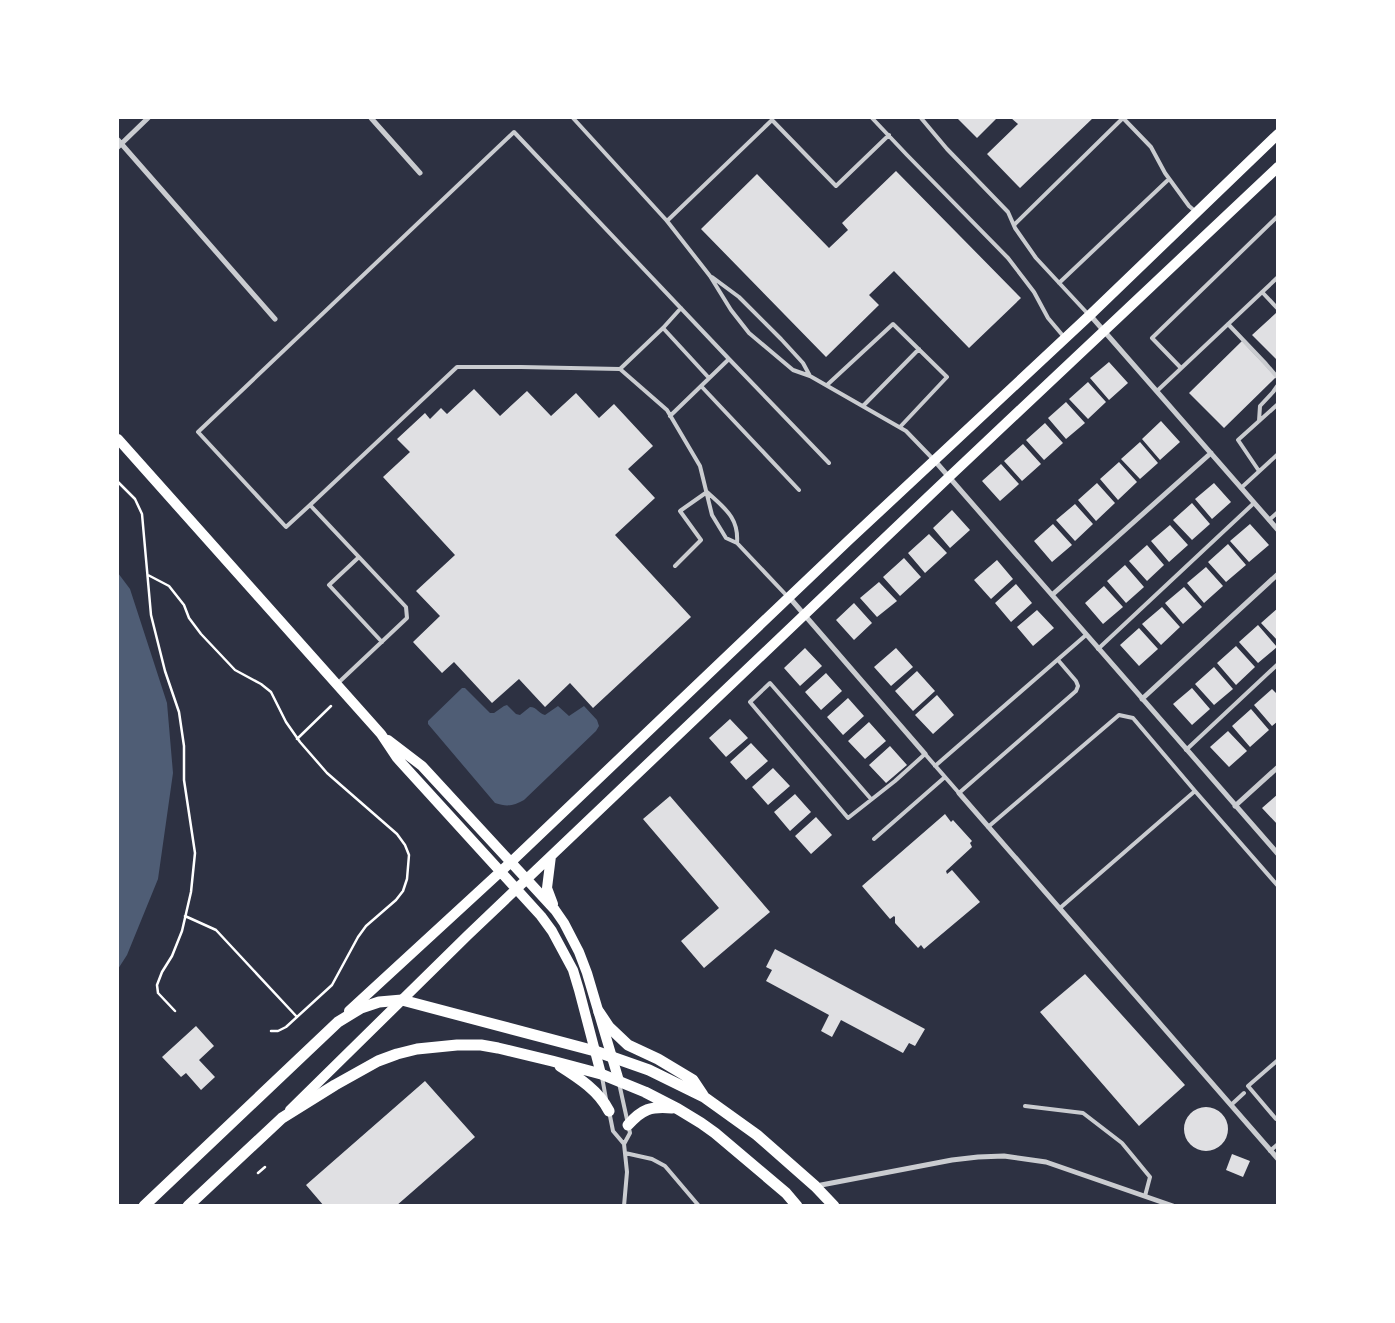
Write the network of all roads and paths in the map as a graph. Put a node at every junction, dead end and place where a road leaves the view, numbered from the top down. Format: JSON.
{"nodes":[{"id":1,"x":148,"y":118,"type":"edge"},
{"id":2,"x":371,"y":118,"type":"edge"},
{"id":3,"x":573,"y":118,"type":"edge"},
{"id":4,"x":872,"y":118,"type":"edge"},
{"id":5,"x":921,"y":118,"type":"edge"},
{"id":6,"x":1123,"y":118,"type":"edge"},
{"id":7,"x":1278,"y":134,"type":"edge"},
{"id":8,"x":889,"y":136,"type":"junction"},
{"id":9,"x":118,"y":144,"type":"edge"},
{"id":10,"x":1278,"y":167,"type":"edge"},
{"id":11,"x":420,"y":173,"type":"dead end"},
{"id":12,"x":1169,"y":179,"type":"junction"},
{"id":13,"x":1196,"y":212,"type":"junction"},
{"id":14,"x":1278,"y":216,"type":"edge"},
{"id":15,"x":667,"y":221,"type":"junction"},
{"id":16,"x":1014,"y":225,"type":"junction"},
{"id":17,"x":710,"y":276,"type":"junction"},
{"id":18,"x":1278,"y":277,"type":"edge"},
{"id":19,"x":1059,"y":282,"type":"junction"},
{"id":20,"x":1262,"y":292,"type":"junction"},
{"id":21,"x":680,"y":308,"type":"junction"},
{"id":22,"x":1278,"y":309,"type":"edge"},
{"id":23,"x":1090,"y":315,"type":"junction"},
{"id":24,"x":275,"y":319,"type":"dead end"},
{"id":25,"x":1228,"y":324,"type":"junction"},
{"id":26,"x":663,"y":328,"type":"junction"},
{"id":27,"x":1104,"y":330,"type":"junction"},
{"id":28,"x":1065,"y":339,"type":"junction"},
{"id":29,"x":918,"y":349,"type":"junction"},
{"id":30,"x":729,"y":359,"type":"junction"},
{"id":31,"x":1181,"y":368,"type":"junction"},
{"id":32,"x":620,"y":369,"type":"junction"},
{"id":33,"x":810,"y":376,"type":"junction"},
{"id":34,"x":709,"y":378,"type":"junction"},
{"id":35,"x":1278,"y":378,"type":"edge"},
{"id":36,"x":1278,"y":385,"type":"edge"},
{"id":37,"x":701,"y":386,"type":"junction"},
{"id":38,"x":826,"y":386,"type":"junction"},
{"id":39,"x":1157,"y":391,"type":"junction"},
{"id":40,"x":1278,"y":404,"type":"edge"},
{"id":41,"x":863,"y":406,"type":"junction"},
{"id":42,"x":670,"y":416,"type":"junction"},
{"id":43,"x":1259,"y":421,"type":"junction"},
{"id":44,"x":900,"y":427,"type":"junction"},
{"id":45,"x":118,"y":439,"type":"edge"},
{"id":46,"x":1211,"y":454,"type":"junction"},
{"id":47,"x":1278,"y":454,"type":"edge"},
{"id":48,"x":934,"y":460,"type":"junction"},
{"id":49,"x":829,"y":463,"type":"dead end"},
{"id":50,"x":1259,"y":471,"type":"junction"},
{"id":51,"x":949,"y":477,"type":"junction"},
{"id":52,"x":118,"y":482,"type":"edge"},
{"id":53,"x":1241,"y":488,"type":"junction"},
{"id":54,"x":799,"y":490,"type":"dead end"},
{"id":55,"x":707,"y":492,"type":"junction"},
{"id":56,"x":1254,"y":503,"type":"junction"},
{"id":57,"x":310,"y":505,"type":"junction"},
{"id":58,"x":1278,"y":512,"type":"edge"},
{"id":59,"x":1269,"y":520,"type":"junction"},
{"id":60,"x":1278,"y":530,"type":"edge"},
{"id":61,"x":737,"y":543,"type":"junction"},
{"id":62,"x":359,"y":557,"type":"junction"},
{"id":63,"x":675,"y":566,"type":"dead end"},
{"id":64,"x":1278,"y":574,"type":"edge"},
{"id":65,"x":148,"y":575,"type":"junction"},
{"id":66,"x":1052,"y":595,"type":"junction"},
{"id":67,"x":788,"y":597,"type":"junction"},
{"id":68,"x":804,"y":615,"type":"junction"},
{"id":69,"x":1086,"y":635,"type":"junction"},
{"id":70,"x":382,"y":642,"type":"junction"},
{"id":71,"x":1098,"y":649,"type":"junction"},
{"id":72,"x":1058,"y":660,"type":"junction"},
{"id":73,"x":1278,"y":664,"type":"edge"},
{"id":74,"x":337,"y":685,"type":"junction"},
{"id":75,"x":1142,"y":699,"type":"junction"},
{"id":76,"x":331,"y":706,"type":"dead end"},
{"id":77,"x":381,"y":734,"type":"junction"},
{"id":78,"x":298,"y":739,"type":"junction"},
{"id":79,"x":1186,"y":750,"type":"junction"},
{"id":80,"x":925,"y":754,"type":"junction"},
{"id":81,"x":935,"y":766,"type":"junction"},
{"id":82,"x":1278,"y":767,"type":"edge"},
{"id":83,"x":945,"y":777,"type":"junction"},
{"id":84,"x":1195,"y":791,"type":"junction"},
{"id":85,"x":959,"y":793,"type":"junction"},
{"id":86,"x":871,"y":799,"type":"junction"},
{"id":87,"x":1235,"y":806,"type":"junction"},
{"id":88,"x":988,"y":827,"type":"junction"},
{"id":89,"x":874,"y":839,"type":"dead end"},
{"id":90,"x":1277,"y":852,"type":"edge"},
{"id":91,"x":551,"y":856,"type":"junction"},
{"id":92,"x":511,"y":862,"type":"junction"},
{"id":93,"x":501,"y":872,"type":"junction"},
{"id":94,"x":526,"y":880,"type":"junction"},
{"id":95,"x":1278,"y":886,"type":"edge"},
{"id":96,"x":516,"y":889,"type":"junction"},
{"id":97,"x":1060,"y":908,"type":"junction"},
{"id":98,"x":555,"y":910,"type":"junction"},
{"id":99,"x":185,"y":916,"type":"junction"},
{"id":100,"x":402,"y":1000,"type":"junction"},
{"id":101,"x":175,"y":1011,"type":"dead end"},
{"id":102,"x":599,"y":1012,"type":"junction"},
{"id":103,"x":297,"y":1017,"type":"junction"},
{"id":104,"x":338,"y":1022,"type":"junction"},
{"id":105,"x":271,"y":1031,"type":"dead end"},
{"id":106,"x":595,"y":1051,"type":"junction"},
{"id":107,"x":612,"y":1057,"type":"junction"},
{"id":108,"x":1278,"y":1060,"type":"edge"},
{"id":109,"x":552,"y":1061,"type":"junction"},
{"id":110,"x":601,"y":1074,"type":"junction"},
{"id":111,"x":619,"y":1081,"type":"junction"},
{"id":112,"x":1244,"y":1093,"type":"dead end"},
{"id":113,"x":704,"y":1097,"type":"junction"},
{"id":114,"x":1230,"y":1105,"type":"junction"},
{"id":115,"x":1025,"y":1106,"type":"dead end"},
{"id":116,"x":678,"y":1109,"type":"junction"},
{"id":117,"x":609,"y":1111,"type":"junction"},
{"id":118,"x":282,"y":1118,"type":"junction"},
{"id":119,"x":1278,"y":1118,"type":"edge"},
{"id":120,"x":628,"y":1125,"type":"junction"},
{"id":121,"x":624,"y":1144,"type":"junction"},
{"id":122,"x":1278,"y":1144,"type":"edge"},
{"id":123,"x":1270,"y":1151,"type":"junction"},
{"id":124,"x":625,"y":1153,"type":"junction"},
{"id":125,"x":1278,"y":1159,"type":"edge"},
{"id":126,"x":265,"y":1167,"type":"dead end"},
{"id":127,"x":258,"y":1173,"type":"dead end"},
{"id":128,"x":815,"y":1186,"type":"junction"},
{"id":129,"x":1145,"y":1196,"type":"junction"},
{"id":130,"x":144,"y":1206,"type":"edge"},
{"id":131,"x":188,"y":1206,"type":"edge"},
{"id":132,"x":624,"y":1206,"type":"edge"},
{"id":133,"x":700,"y":1206,"type":"edge"},
{"id":134,"x":797,"y":1206,"type":"edge"},
{"id":135,"x":834,"y":1206,"type":"edge"},
{"id":136,"x":1173,"y":1206,"type":"edge"}],
"edges":[{"from":1,"to":9,"type":"street"},
{"from":2,"to":11,"type":"street"},
{"from":3,"to":15,"type":"lane"},
{"from":4,"to":8,"type":"lane"},
{"from":5,"to":16,"type":"lane"},
{"from":6,"to":12,"type":"lane"},
{"from":6,"to":16,"type":"lane"},
{"from":7,"to":13,"type":"main road"},
{"from":8,"to":15,"type":"lane"},
{"from":8,"to":28,"type":"lane"},
{"from":9,"to":24,"type":"street"},
{"from":10,"to":27,"type":"main road"},
{"from":12,"to":13,"type":"lane"},
{"from":12,"to":19,"type":"lane"},
{"from":13,"to":23,"type":"main road"},
{"from":14,"to":31,"type":"lane"},
{"from":15,"to":17,"type":"lane"},
{"from":16,"to":19,"type":"lane"},
{"from":17,"to":33,"type":"lane"},
{"from":17,"to":33,"type":"lane"},
{"from":18,"to":20,"type":"lane"},
{"from":19,"to":23,"type":"lane"},
{"from":20,"to":22,"type":"lane"},
{"from":20,"to":25,"type":"lane"},
{"from":21,"to":26,"type":"lane"},
{"from":21,"to":30,"type":"lane"},
{"from":21,"to":57,"type":"lane"},
{"from":23,"to":27,"type":"street"},
{"from":23,"to":28,"type":"main road"},
{"from":25,"to":31,"type":"lane"},
{"from":25,"to":35,"type":"lane"},
{"from":26,"to":32,"type":"lane"},
{"from":26,"to":34,"type":"lane"},
{"from":27,"to":39,"type":"street"},
{"from":27,"to":51,"type":"main road"},
{"from":28,"to":48,"type":"main road"},
{"from":29,"to":38,"type":"lane"},
{"from":29,"to":41,"type":"lane"},
{"from":29,"to":44,"type":"lane"},
{"from":30,"to":34,"type":"lane"},
{"from":30,"to":49,"type":"lane"},
{"from":31,"to":39,"type":"lane"},
{"from":32,"to":42,"type":"lane"},
{"from":32,"to":57,"type":"lane"},
{"from":33,"to":38,"type":"lane"},
{"from":34,"to":37,"type":"lane"},
{"from":36,"to":43,"type":"lane"},
{"from":37,"to":42,"type":"lane"},
{"from":37,"to":54,"type":"lane"},
{"from":38,"to":41,"type":"lane"},
{"from":39,"to":46,"type":"street"},
{"from":40,"to":43,"type":"lane"},
{"from":41,"to":44,"type":"lane"},
{"from":42,"to":55,"type":"lane"},
{"from":43,"to":50,"type":"lane"},
{"from":44,"to":48,"type":"lane"},
{"from":45,"to":74,"type":"main road"},
{"from":46,"to":53,"type":"street"},
{"from":46,"to":66,"type":"street"},
{"from":47,"to":50,"type":"lane"},
{"from":48,"to":51,"type":"street"},
{"from":48,"to":67,"type":"main road"},
{"from":50,"to":53,"type":"lane"},
{"from":51,"to":66,"type":"street"},
{"from":51,"to":68,"type":"main road"},
{"from":52,"to":65,"type":"path"},
{"from":53,"to":56,"type":"street"},
{"from":55,"to":61,"type":"lane"},
{"from":55,"to":61,"type":"lane"},
{"from":55,"to":63,"type":"lane"},
{"from":56,"to":59,"type":"street"},
{"from":56,"to":71,"type":"lane"},
{"from":57,"to":62,"type":"lane"},
{"from":58,"to":59,"type":"lane"},
{"from":59,"to":60,"type":"street"},
{"from":61,"to":67,"type":"lane"},
{"from":62,"to":70,"type":"lane"},
{"from":62,"to":70,"type":"lane"},
{"from":64,"to":75,"type":"street"},
{"from":65,"to":78,"type":"path"},
{"from":65,"to":99,"type":"path"},
{"from":66,"to":69,"type":"street"},
{"from":67,"to":68,"type":"street"},
{"from":67,"to":92,"type":"main road"},
{"from":68,"to":80,"type":"street"},
{"from":68,"to":91,"type":"main road"},
{"from":69,"to":71,"type":"street"},
{"from":69,"to":72,"type":"lane"},
{"from":70,"to":74,"type":"lane"},
{"from":71,"to":75,"type":"street"},
{"from":72,"to":81,"type":"lane"},
{"from":72,"to":85,"type":"lane"},
{"from":73,"to":79,"type":"lane"},
{"from":74,"to":77,"type":"main road"},
{"from":75,"to":79,"type":"street"},
{"from":76,"to":78,"type":"path"},
{"from":77,"to":92,"type":"main road"},
{"from":77,"to":93,"type":"main road"},
{"from":78,"to":103,"type":"path"},
{"from":79,"to":87,"type":"street"},
{"from":80,"to":81,"type":"lane"},
{"from":80,"to":86,"type":"lane"},
{"from":81,"to":83,"type":"lane"},
{"from":82,"to":87,"type":"street"},
{"from":83,"to":85,"type":"lane"},
{"from":83,"to":89,"type":"lane"},
{"from":84,"to":88,"type":"lane"},
{"from":84,"to":95,"type":"lane"},
{"from":84,"to":97,"type":"lane"},
{"from":85,"to":88,"type":"street"},
{"from":86,"to":86,"type":"lane"},
{"from":87,"to":90,"type":"street"},
{"from":88,"to":97,"type":"street"},
{"from":91,"to":94,"type":"main road"},
{"from":91,"to":98,"type":"main road"},
{"from":92,"to":93,"type":"main road"},
{"from":92,"to":94,"type":"main road"},
{"from":93,"to":96,"type":"main road"},
{"from":93,"to":104,"type":"main road"},
{"from":94,"to":96,"type":"main road"},
{"from":94,"to":98,"type":"main road"},
{"from":96,"to":100,"type":"main road"},
{"from":96,"to":106,"type":"main road"},
{"from":97,"to":114,"type":"street"},
{"from":98,"to":102,"type":"main road"},
{"from":99,"to":101,"type":"path"},
{"from":99,"to":103,"type":"path"},
{"from":100,"to":104,"type":"main road"},
{"from":100,"to":106,"type":"main road"},
{"from":100,"to":118,"type":"main road"},
{"from":102,"to":107,"type":"main road"},
{"from":102,"to":113,"type":"main road"},
{"from":103,"to":105,"type":"path"},
{"from":104,"to":130,"type":"main road"},
{"from":106,"to":107,"type":"main road"},
{"from":106,"to":110,"type":"main road"},
{"from":107,"to":111,"type":"main road"},
{"from":107,"to":113,"type":"main road"},
{"from":108,"to":119,"type":"lane"},
{"from":109,"to":110,"type":"main road"},
{"from":109,"to":117,"type":"main road"},
{"from":109,"to":118,"type":"main road"},
{"from":110,"to":111,"type":"main road"},
{"from":110,"to":117,"type":"lane"},
{"from":111,"to":116,"type":"main road"},
{"from":111,"to":120,"type":"lane"},
{"from":112,"to":114,"type":"lane"},
{"from":113,"to":128,"type":"main road"},
{"from":114,"to":123,"type":"street"},
{"from":115,"to":129,"type":"lane"},
{"from":116,"to":120,"type":"main road"},
{"from":116,"to":134,"type":"main road"},
{"from":117,"to":121,"type":"lane"},
{"from":118,"to":131,"type":"main road"},
{"from":120,"to":121,"type":"lane"},
{"from":121,"to":124,"type":"lane"},
{"from":122,"to":123,"type":"lane"},
{"from":123,"to":125,"type":"street"},
{"from":124,"to":132,"type":"lane"},
{"from":124,"to":133,"type":"lane"},
{"from":126,"to":127,"type":"path"},
{"from":128,"to":129,"type":"street"},
{"from":128,"to":135,"type":"main road"},
{"from":129,"to":136,"type":"street"}]}
